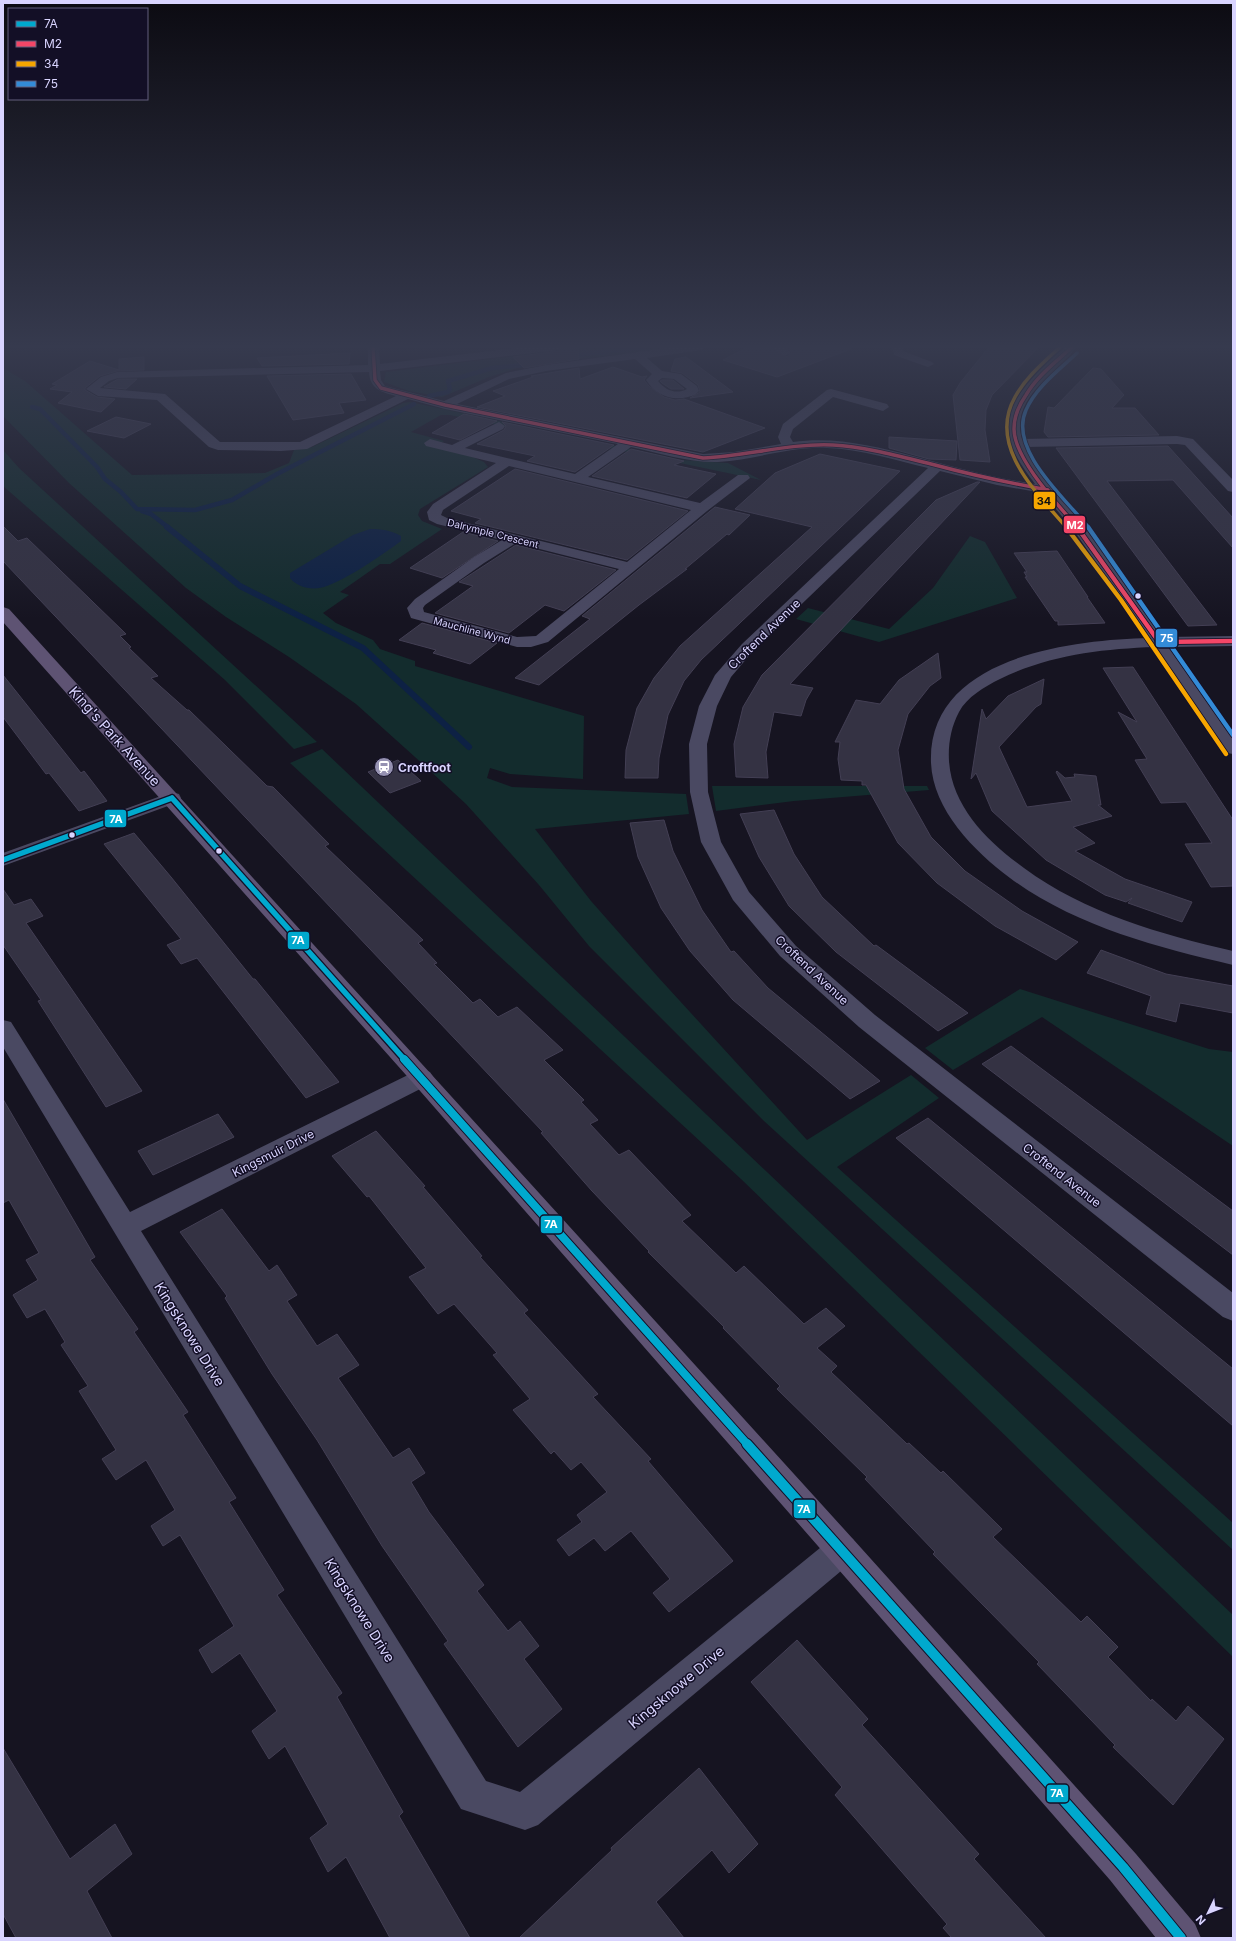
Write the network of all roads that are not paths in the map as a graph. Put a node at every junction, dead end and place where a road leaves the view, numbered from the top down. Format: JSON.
{"nodes":[{"id":1,"x":206,"y":438,"type":"edge"},
{"id":2,"x":321,"y":438,"type":"edge"},
{"id":3,"x":477,"y":438,"type":"edge"},
{"id":4,"x":603,"y":438,"type":"edge"},
{"id":5,"x":784,"y":438,"type":"edge"},
{"id":6,"x":1016,"y":438,"type":"edge"},
{"id":7,"x":430,"y":443,"type":"dead end"},
{"id":8,"x":629,"y":443,"type":"junction"},
{"id":9,"x":1017,"y":443,"type":"junction"},
{"id":10,"x":789,"y":447,"type":"junction"},
{"id":11,"x":454,"y":449,"type":"junction"},
{"id":12,"x":508,"y":462,"type":"junction"},
{"id":13,"x":937,"y":467,"type":"junction"},
{"id":14,"x":578,"y":478,"type":"junction"},
{"id":15,"x":743,"y":478,"type":"dead end"},
{"id":16,"x":1233,"y":488,"type":"edge"},
{"id":17,"x":1048,"y":490,"type":"junction"},
{"id":18,"x":702,"y":508,"type":"junction"},
{"id":19,"x":515,"y":538,"type":"junction"},
{"id":20,"x":630,"y":567,"type":"junction"},
{"id":21,"x":3,"y":612,"type":"edge"},
{"id":22,"x":1233,"y":641,"type":"edge"},
{"id":23,"x":1159,"y":642,"type":"junction"},
{"id":24,"x":1233,"y":749,"type":"edge"},
{"id":25,"x":172,"y":798,"type":"junction"},
{"id":26,"x":3,"y":860,"type":"edge"},
{"id":27,"x":1233,"y":958,"type":"edge"},
{"id":28,"x":3,"y":1028,"type":"edge"},
{"id":29,"x":422,"y":1078,"type":"junction"},
{"id":30,"x":124,"y":1228,"type":"junction"},
{"id":31,"x":1233,"y":1309,"type":"edge"},
{"id":32,"x":842,"y":1550,"type":"junction"},
{"id":33,"x":1181,"y":1938,"type":"edge"}],
"edges":[{"from":1,"to":2,"type":"street"},
{"from":3,"to":11,"type":"street"},
{"from":4,"to":8,"type":"street"},
{"from":5,"to":10,"type":"street"},
{"from":6,"to":9,"type":"street"},
{"from":7,"to":11,"type":"street"},
{"from":8,"to":10,"type":"street"},
{"from":8,"to":14,"type":"street"},
{"from":9,"to":16,"type":"street"},
{"from":9,"to":17,"type":"street"},
{"from":10,"to":13,"type":"street"},
{"from":11,"to":12,"type":"street"},
{"from":12,"to":14,"type":"street"},
{"from":12,"to":19,"type":"street","name":"Dalrymple Crescent"},
{"from":13,"to":17,"type":"street"},
{"from":13,"to":31,"type":"street","name":"Croftend Avenue"},
{"from":14,"to":18,"type":"street"},
{"from":15,"to":18,"type":"street"},
{"from":17,"to":23,"type":"street"},
{"from":18,"to":20,"type":"street"},
{"from":19,"to":20,"type":"street","name":"Dalrymple Crescent"},
{"from":19,"to":20,"type":"street","name":"Mauchline Wynd"},
{"from":21,"to":25,"type":"main road","name":"King's Park Avenue"},
{"from":22,"to":23,"type":"street"},
{"from":23,"to":24,"type":"street"},
{"from":23,"to":27,"type":"street"},
{"from":25,"to":26,"type":"street"},
{"from":25,"to":29,"type":"main road","name":"King's Park Avenue"},
{"from":28,"to":30,"type":"street","name":"Kingsknowe Drive"},
{"from":29,"to":30,"type":"street","name":"Kingsmuir Drive"},
{"from":29,"to":32,"type":"main road","name":"King's Park Avenue"},
{"from":30,"to":32,"type":"street","name":"Kingsknowe Drive"},
{"from":32,"to":33,"type":"main road","name":"King's Park Avenue"}]}
